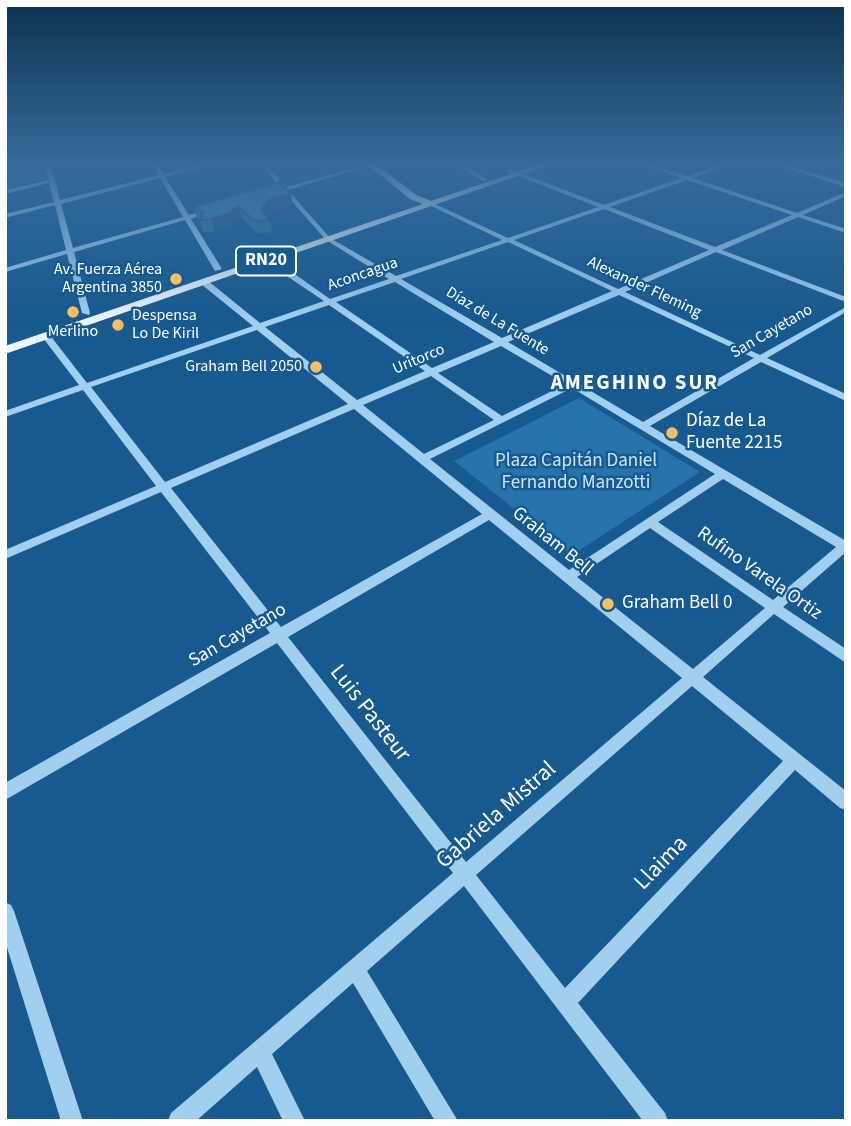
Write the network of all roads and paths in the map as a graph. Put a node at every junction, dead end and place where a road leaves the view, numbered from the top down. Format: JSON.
{"nodes":[{"id":1,"x":59,"y":216,"type":"edge"},
{"id":2,"x":192,"y":216,"type":"edge"},
{"id":3,"x":308,"y":216,"type":"edge"},
{"id":4,"x":386,"y":216,"type":"edge"},
{"id":5,"x":456,"y":216,"type":"edge"},
{"id":6,"x":579,"y":216,"type":"edge"},
{"id":7,"x":626,"y":216,"type":"edge"},
{"id":8,"x":796,"y":216,"type":"edge"},
{"id":9,"x":799,"y":216,"type":"edge"},
{"id":10,"x":187,"y":217,"type":"junction"},
{"id":11,"x":846,"y":231,"type":"edge"},
{"id":12,"x":326,"y":236,"type":"junction"},
{"id":13,"x":509,"y":240,"type":"junction"},
{"id":14,"x":715,"y":250,"type":"junction"},
{"id":15,"x":68,"y":252,"type":"junction"},
{"id":16,"x":268,"y":260,"type":"junction"},
{"id":17,"x":218,"y":269,"type":"junction"},
{"id":18,"x":5,"y":270,"type":"edge"},
{"id":19,"x":395,"y":279,"type":"junction"},
{"id":20,"x":204,"y":282,"type":"junction"},
{"id":21,"x":619,"y":292,"type":"junction"},
{"id":22,"x":846,"y":300,"type":"edge"},
{"id":23,"x":329,"y":302,"type":"junction"},
{"id":24,"x":846,"y":309,"type":"edge"},
{"id":25,"x":86,"y":313,"type":"junction"},
{"id":26,"x":258,"y":326,"type":"junction"},
{"id":27,"x":46,"y":336,"type":"junction"},
{"id":28,"x":5,"y":341,"type":"edge"},
{"id":29,"x":501,"y":342,"type":"junction"},
{"id":30,"x":5,"y":350,"type":"edge"},
{"id":31,"x":761,"y":358,"type":"junction"},
{"id":32,"x":432,"y":372,"type":"junction"},
{"id":33,"x":572,"y":385,"type":"junction"},
{"id":34,"x":85,"y":386,"type":"junction"},
{"id":35,"x":846,"y":398,"type":"edge"},
{"id":36,"x":355,"y":405,"type":"junction"},
{"id":37,"x":5,"y":414,"type":"edge"},
{"id":38,"x":501,"y":420,"type":"junction"},
{"id":39,"x":642,"y":426,"type":"junction"},
{"id":40,"x":422,"y":459,"type":"junction"},
{"id":41,"x":722,"y":474,"type":"junction"},
{"id":42,"x":164,"y":487,"type":"junction"},
{"id":43,"x":490,"y":514,"type":"junction"},
{"id":44,"x":650,"y":522,"type":"junction"},
{"id":45,"x":845,"y":546,"type":"edge"},
{"id":46,"x":5,"y":555,"type":"edge"},
{"id":47,"x":568,"y":577,"type":"junction"},
{"id":48,"x":774,"y":607,"type":"junction"},
{"id":49,"x":279,"y":635,"type":"junction"},
{"id":50,"x":846,"y":657,"type":"edge"},
{"id":51,"x":692,"y":678,"type":"junction"},
{"id":52,"x":794,"y":761,"type":"junction"},
{"id":53,"x":5,"y":792,"type":"edge"},
{"id":54,"x":846,"y":802,"type":"edge"},
{"id":55,"x":465,"y":874,"type":"junction"},
{"id":56,"x":5,"y":911,"type":"edge"},
{"id":57,"x":355,"y":968,"type":"junction"},
{"id":58,"x":565,"y":1002,"type":"junction"},
{"id":59,"x":260,"y":1051,"type":"junction"},
{"id":60,"x":72,"y":1121,"type":"edge"},
{"id":61,"x":179,"y":1121,"type":"edge"},
{"id":62,"x":294,"y":1121,"type":"edge"},
{"id":63,"x":447,"y":1121,"type":"edge"},
{"id":64,"x":657,"y":1121,"type":"edge"}],
"edges":[{"from":1,"to":15,"type":"street"},
{"from":2,"to":10,"type":"street"},
{"from":3,"to":12,"type":"street","name":"Díaz de La Fuente"},
{"from":4,"to":12,"type":"main road","number":"RN20"},
{"from":5,"to":13,"type":"street","name":"Alexander Fleming"},
{"from":6,"to":13,"type":"street","name":"Aconcagua"},
{"from":7,"to":14,"type":"street"},
{"from":8,"to":14,"type":"street","name":"Uritorco"},
{"from":9,"to":11,"type":"street"},
{"from":10,"to":15,"type":"street"},
{"from":10,"to":17,"type":"street"},
{"from":12,"to":16,"type":"main road","number":"RN20"},
{"from":12,"to":17,"type":"main road","number":"RN20"},
{"from":12,"to":19,"type":"street","name":"Díaz de La Fuente"},
{"from":13,"to":19,"type":"street","name":"Aconcagua"},
{"from":13,"to":21,"type":"street","name":"Alexander Fleming"},
{"from":14,"to":21,"type":"street","name":"Uritorco"},
{"from":14,"to":22,"type":"street"},
{"from":15,"to":18,"type":"street"},
{"from":15,"to":25,"type":"street"},
{"from":16,"to":20,"type":"main road","number":"RN20"},
{"from":16,"to":23,"type":"street"},
{"from":17,"to":25,"type":"main road","number":"RN20"},
{"from":19,"to":23,"type":"street","name":"Aconcagua"},
{"from":19,"to":29,"type":"street","name":"Díaz de La Fuente"},
{"from":20,"to":26,"type":"street","name":"Graham Bell"},
{"from":20,"to":27,"type":"main road","number":"RN20"},
{"from":21,"to":29,"type":"street","name":"Uritorco"},
{"from":21,"to":31,"type":"street","name":"Alexander Fleming"},
{"from":23,"to":26,"type":"street","name":"Aconcagua"},
{"from":23,"to":32,"type":"street"},
{"from":24,"to":31,"type":"street","name":"San Cayetano"},
{"from":25,"to":28,"type":"main road","number":"RN20"},
{"from":26,"to":34,"type":"street","name":"Aconcagua"},
{"from":26,"to":36,"type":"street","name":"Graham Bell"},
{"from":27,"to":30,"type":"main road","number":"RN20"},
{"from":27,"to":34,"type":"street","name":"Luis Pasteur"},
{"from":29,"to":32,"type":"street","name":"Uritorco"},
{"from":29,"to":33,"type":"street","name":"Díaz de La Fuente"},
{"from":31,"to":35,"type":"street","name":"Alexander Fleming"},
{"from":31,"to":39,"type":"street","name":"San Cayetano"},
{"from":32,"to":36,"type":"street","name":"Uritorco"},
{"from":32,"to":38,"type":"street"},
{"from":33,"to":38,"type":"street"},
{"from":33,"to":39,"type":"street","name":"Díaz de La Fuente"},
{"from":34,"to":37,"type":"street","name":"Aconcagua"},
{"from":34,"to":42,"type":"street","name":"Luis Pasteur"},
{"from":36,"to":40,"type":"street","name":"Graham Bell"},
{"from":36,"to":42,"type":"street","name":"Uritorco"},
{"from":38,"to":40,"type":"street"},
{"from":39,"to":41,"type":"street","name":"Díaz de La Fuente"},
{"from":40,"to":43,"type":"street","name":"Graham Bell"},
{"from":41,"to":44,"type":"street"},
{"from":41,"to":45,"type":"street","name":"Díaz de La Fuente"},
{"from":42,"to":46,"type":"street","name":"Uritorco"},
{"from":42,"to":49,"type":"street","name":"Luis Pasteur"},
{"from":43,"to":47,"type":"street","name":"Graham Bell"},
{"from":43,"to":49,"type":"street","name":"San Cayetano"},
{"from":44,"to":47,"type":"street"},
{"from":44,"to":48,"type":"street","name":"Rufino Varela Ortiz"},
{"from":45,"to":48,"type":"street","name":"Gabriela Mistral"},
{"from":47,"to":51,"type":"street","name":"Graham Bell"},
{"from":48,"to":50,"type":"street","name":"Rufino Varela Ortiz"},
{"from":48,"to":51,"type":"street","name":"Gabriela Mistral"},
{"from":49,"to":53,"type":"street","name":"San Cayetano"},
{"from":49,"to":55,"type":"street","name":"Luis Pasteur"},
{"from":51,"to":52,"type":"street","name":"Graham Bell"},
{"from":51,"to":55,"type":"street","name":"Gabriela Mistral"},
{"from":52,"to":54,"type":"street","name":"Graham Bell"},
{"from":52,"to":58,"type":"street","name":"Llaima"},
{"from":55,"to":57,"type":"street","name":"Gabriela Mistral"},
{"from":55,"to":58,"type":"street","name":"Luis Pasteur"},
{"from":56,"to":60,"type":"street"},
{"from":57,"to":59,"type":"street","name":"Gabriela Mistral"},
{"from":57,"to":63,"type":"street"},
{"from":58,"to":64,"type":"street","name":"Luis Pasteur"},
{"from":59,"to":61,"type":"street","name":"Gabriela Mistral"},
{"from":59,"to":62,"type":"street"}]}
